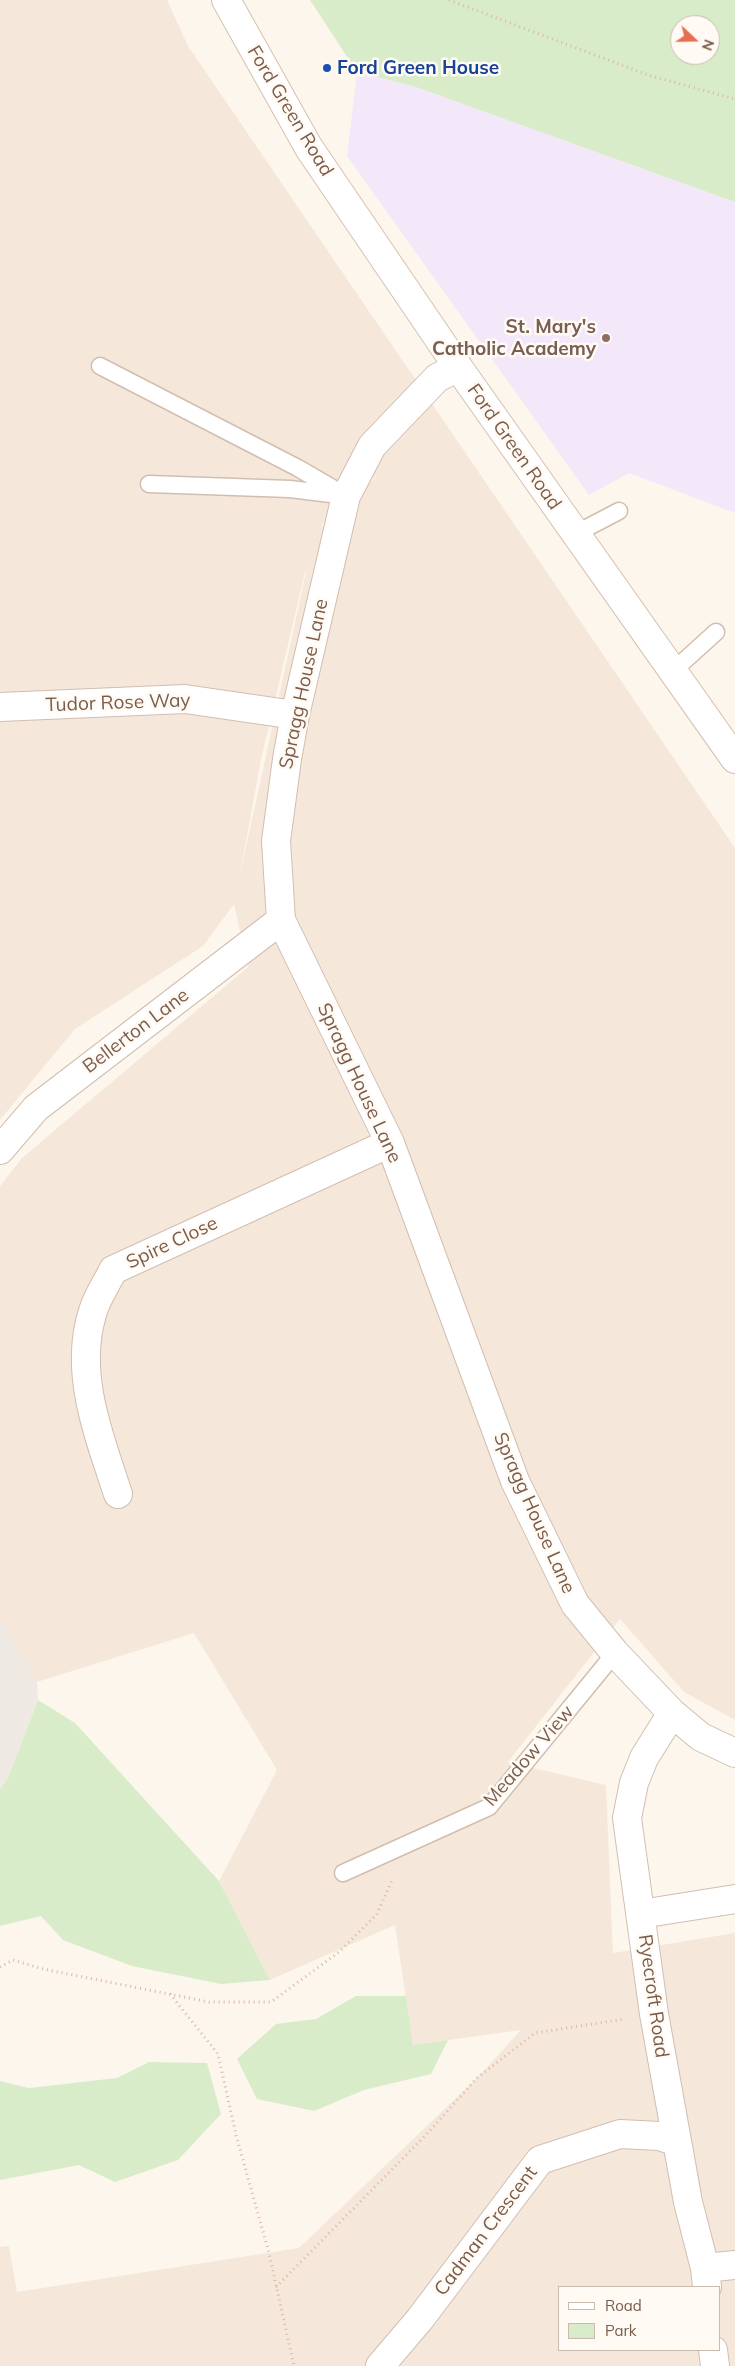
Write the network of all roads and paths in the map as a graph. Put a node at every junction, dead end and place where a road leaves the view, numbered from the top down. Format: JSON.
{"nodes":[{"id":1,"x":226,"y":0,"type":"edge"},
{"id":2,"x":449,"y":0,"type":"edge"},
{"id":3,"x":735,"y":99,"type":"edge"},
{"id":4,"x":100,"y":366,"type":"dead end"},
{"id":5,"x":458,"y":368,"type":"junction"},
{"id":6,"x":149,"y":484,"type":"dead end"},
{"id":7,"x":346,"y":496,"type":"junction"},
{"id":8,"x":618,"y":510,"type":"dead end"},
{"id":9,"x":575,"y":534,"type":"junction"},
{"id":10,"x":716,"y":632,"type":"dead end"},
{"id":11,"x":673,"y":671,"type":"junction"},
{"id":12,"x":0,"y":708,"type":"edge"},
{"id":13,"x":295,"y":715,"type":"junction"},
{"id":14,"x":735,"y":759,"type":"edge"},
{"id":15,"x":281,"y":920,"type":"junction"},
{"id":16,"x":390,"y":1143,"type":"junction"},
{"id":17,"x":0,"y":1150,"type":"edge"},
{"id":18,"x":118,"y":1494,"type":"dead end"},
{"id":19,"x":615,"y":1653,"type":"junction"},
{"id":20,"x":672,"y":1713,"type":"junction"},
{"id":21,"x":735,"y":1753,"type":"edge"},
{"id":22,"x":409,"y":1844,"type":"junction"},
{"id":23,"x":343,"y":1873,"type":"dead end"},
{"id":24,"x":735,"y":1899,"type":"edge"},
{"id":25,"x":641,"y":1914,"type":"junction"},
{"id":26,"x":0,"y":1967,"type":"edge"},
{"id":27,"x":170,"y":1994,"type":"junction"},
{"id":28,"x":654,"y":2014,"type":"junction"},
{"id":29,"x":677,"y":2142,"type":"junction"},
{"id":30,"x":735,"y":2265,"type":"edge"},
{"id":31,"x":706,"y":2278,"type":"edge"},
{"id":32,"x":276,"y":2288,"type":"junction"},
{"id":33,"x":714,"y":2351,"type":"edge"},
{"id":34,"x":294,"y":2366,"type":"edge"},
{"id":35,"x":380,"y":2366,"type":"edge"},
{"id":36,"x":715,"y":2366,"type":"edge"}],
"edges":[{"from":1,"to":5,"type":"street","name":"Ford Green Road"},
{"from":2,"to":3,"type":"path"},
{"from":4,"to":7,"type":"lane"},
{"from":5,"to":7,"type":"street","name":"Spragg House Lane"},
{"from":5,"to":9,"type":"street","name":"Ford Green Road"},
{"from":6,"to":7,"type":"lane"},
{"from":7,"to":13,"type":"street","name":"Spragg House Lane"},
{"from":8,"to":9,"type":"lane"},
{"from":9,"to":11,"type":"street","name":"Ford Green Road"},
{"from":10,"to":11,"type":"lane"},
{"from":11,"to":14,"type":"street","name":"Ford Green Road"},
{"from":12,"to":13,"type":"street","name":"Tudor Rose Way"},
{"from":13,"to":15,"type":"street","name":"Spragg House Lane"},
{"from":15,"to":16,"type":"street","name":"Spragg House Lane"},
{"from":15,"to":17,"type":"street","name":"Bellerton Lane"},
{"from":16,"to":18,"type":"street","name":"Spire Close"},
{"from":16,"to":19,"type":"street","name":"Spragg House Lane"},
{"from":19,"to":20,"type":"street","name":"Spragg House Lane"},
{"from":19,"to":22,"type":"lane","name":"Meadow View"},
{"from":20,"to":21,"type":"street","name":"Spragg House Lane"},
{"from":20,"to":25,"type":"street","name":"Ryecroft Road"},
{"from":22,"to":23,"type":"lane","name":"Meadow View"},
{"from":22,"to":27,"type":"path"},
{"from":24,"to":25,"type":"street"},
{"from":25,"to":28,"type":"street","name":"Ryecroft Road"},
{"from":26,"to":27,"type":"path"},
{"from":27,"to":32,"type":"path"},
{"from":28,"to":29,"type":"street","name":"Ryecroft Road"},
{"from":28,"to":32,"type":"path"},
{"from":29,"to":31,"type":"street","name":"Ryecroft Road"},
{"from":29,"to":35,"type":"street","name":"Cadman Crescent"},
{"from":30,"to":31,"type":"street"},
{"from":32,"to":34,"type":"path"},
{"from":33,"to":36,"type":"street"}]}
